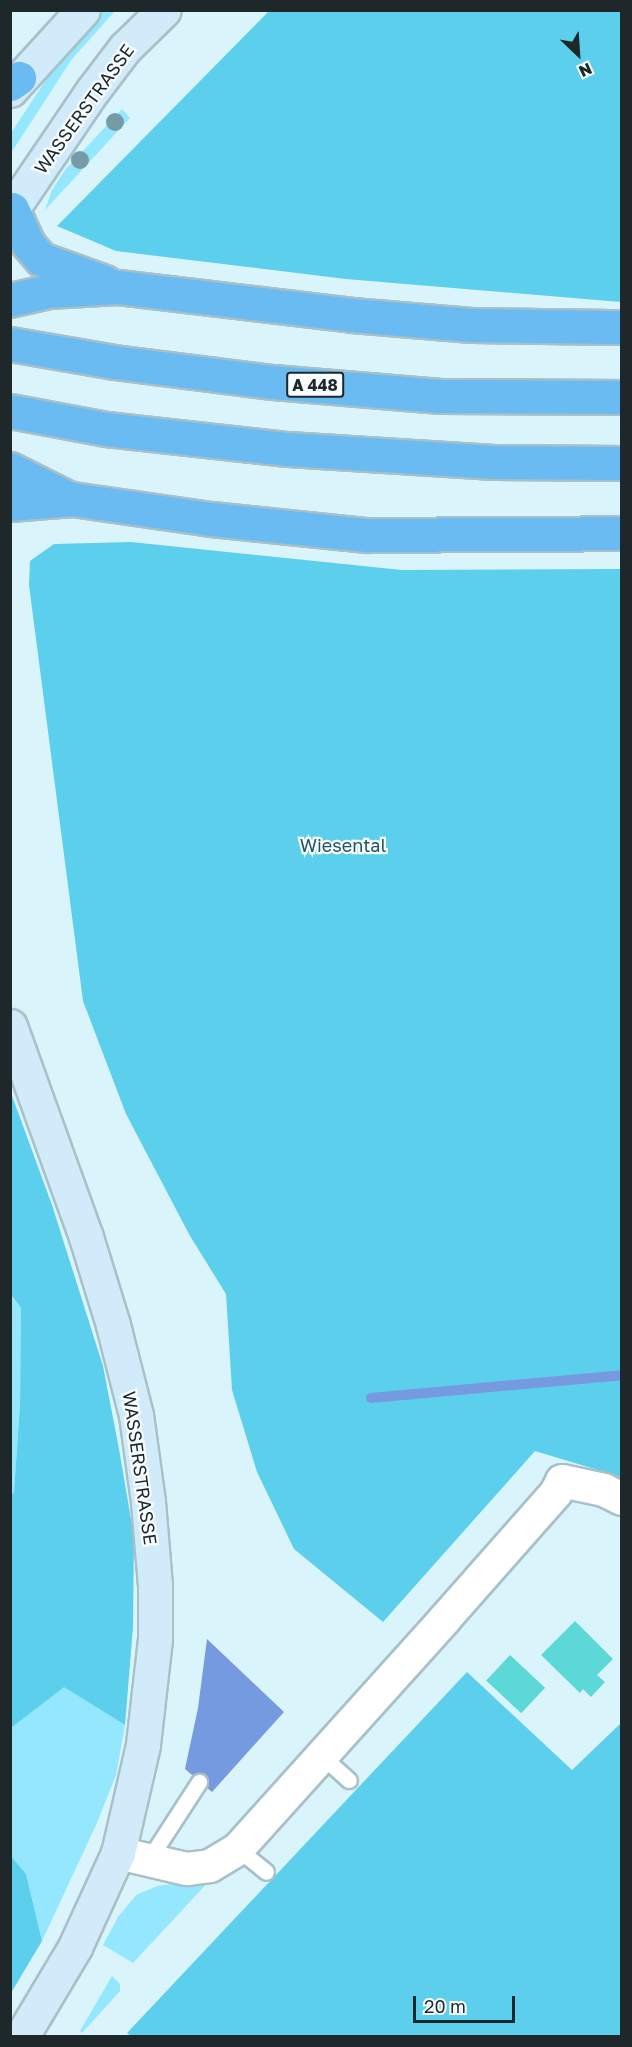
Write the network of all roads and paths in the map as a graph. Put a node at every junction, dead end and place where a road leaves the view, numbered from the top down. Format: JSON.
{"nodes":[{"id":1,"x":83,"y":10,"type":"edge"},
{"id":2,"x":164,"y":10,"type":"edge"},
{"id":3,"x":13,"y":84,"type":"edge"},
{"id":4,"x":11,"y":211,"type":"edge"},
{"id":5,"x":117,"y":287,"type":"junction"},
{"id":6,"x":11,"y":300,"type":"edge"},
{"id":7,"x":621,"y":327,"type":"edge"},
{"id":8,"x":10,"y":344,"type":"edge"},
{"id":9,"x":621,"y":397,"type":"edge"},
{"id":10,"x":10,"y":411,"type":"edge"},
{"id":11,"x":621,"y":463,"type":"edge"},
{"id":12,"x":10,"y":469,"type":"edge"},
{"id":13,"x":72,"y":499,"type":"junction"},
{"id":14,"x":10,"y":504,"type":"edge"},
{"id":15,"x":621,"y":533,"type":"edge"},
{"id":16,"x":10,"y":1026,"type":"edge"},
{"id":17,"x":621,"y":1499,"type":"edge"},
{"id":18,"x":322,"y":1756,"type":"junction"},
{"id":19,"x":350,"y":1780,"type":"dead end"},
{"id":20,"x":199,"y":1782,"type":"dead end"},
{"id":21,"x":238,"y":1849,"type":"junction"},
{"id":22,"x":133,"y":1856,"type":"junction"},
{"id":23,"x":266,"y":1872,"type":"dead end"},
{"id":24,"x":22,"y":2037,"type":"edge"}],
"edges":[{"from":1,"to":3,"type":"main road"},
{"from":2,"to":4,"type":"main road","name":"WASSERSTRASSE"},
{"from":4,"to":5,"type":"highway"},
{"from":5,"to":6,"type":"highway"},
{"from":5,"to":7,"type":"highway"},
{"from":8,"to":9,"type":"highway","number":"A 448"},
{"from":10,"to":11,"type":"highway"},
{"from":12,"to":13,"type":"highway"},
{"from":13,"to":14,"type":"highway"},
{"from":13,"to":15,"type":"highway"},
{"from":16,"to":22,"type":"main road","name":"WASSERSTRASSE"},
{"from":17,"to":18,"type":"street"},
{"from":18,"to":19,"type":"lane"},
{"from":18,"to":21,"type":"street"},
{"from":20,"to":22,"type":"lane"},
{"from":21,"to":22,"type":"street"},
{"from":21,"to":23,"type":"lane"},
{"from":22,"to":24,"type":"main road","name":"WASSERSTRASSE"}]}
